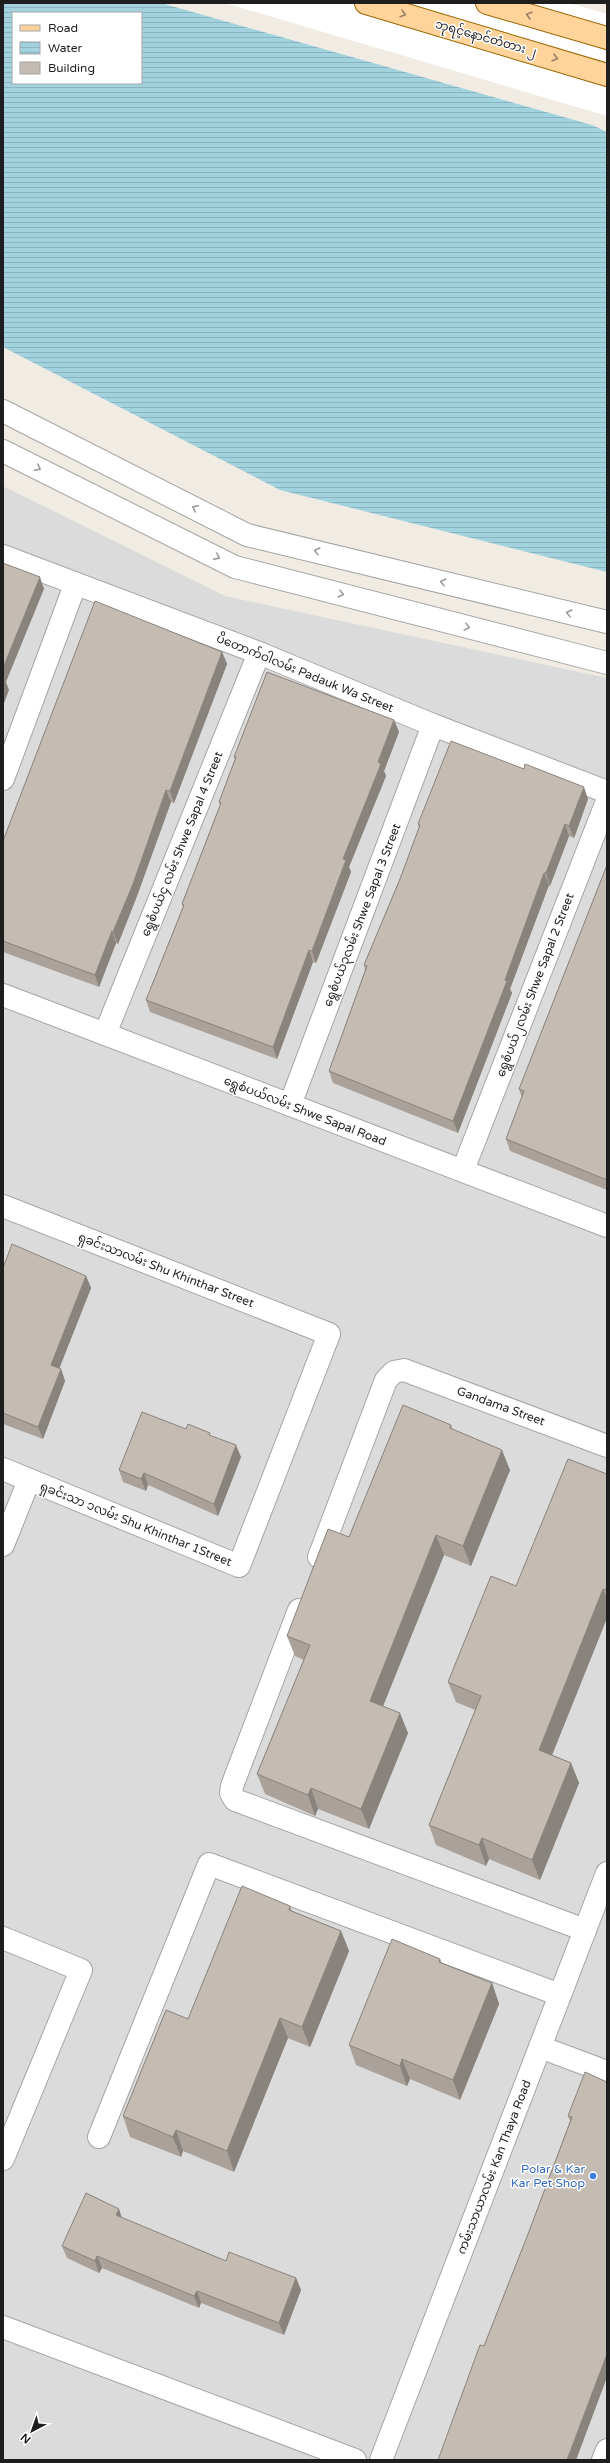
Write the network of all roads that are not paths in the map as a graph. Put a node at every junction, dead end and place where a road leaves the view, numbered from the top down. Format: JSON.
{"nodes":[{"id":1,"x":366,"y":3,"type":"edge"},
{"id":2,"x":487,"y":3,"type":"edge"},
{"id":3,"x":607,"y":38,"type":"edge"},
{"id":4,"x":607,"y":75,"type":"edge"},
{"id":5,"x":3,"y":411,"type":"edge"},
{"id":6,"x":3,"y":451,"type":"edge"},
{"id":7,"x":3,"y":556,"type":"edge"},
{"id":8,"x":75,"y":585,"type":"junction"},
{"id":9,"x":607,"y":622,"type":"edge"},
{"id":10,"x":259,"y":653,"type":"junction"},
{"id":11,"x":607,"y":663,"type":"edge"},
{"id":12,"x":433,"y":725,"type":"junction"},
{"id":13,"x":3,"y":780,"type":"edge"},
{"id":14,"x":607,"y":792,"type":"edge"},
{"id":15,"x":607,"y":801,"type":"edge"},
{"id":16,"x":3,"y":995,"type":"edge"},
{"id":17,"x":105,"y":1034,"type":"junction"},
{"id":18,"x":290,"y":1105,"type":"junction"},
{"id":19,"x":463,"y":1170,"type":"junction"},
{"id":20,"x":3,"y":1206,"type":"edge"},
{"id":21,"x":607,"y":1226,"type":"edge"},
{"id":22,"x":329,"y":1334,"type":"joint"},
{"id":23,"x":607,"y":1446,"type":"edge"},
{"id":24,"x":3,"y":1469,"type":"edge"},
{"id":25,"x":28,"y":1480,"type":"junction"},
{"id":26,"x":3,"y":1545,"type":"edge"},
{"id":27,"x":607,"y":1873,"type":"edge"},
{"id":28,"x":585,"y":1930,"type":"junction"},
{"id":29,"x":3,"y":1938,"type":"edge"},
{"id":30,"x":560,"y":1995,"type":"junction"},
{"id":31,"x":540,"y":2047,"type":"junction"},
{"id":32,"x":607,"y":2072,"type":"edge"},
{"id":33,"x":99,"y":2137,"type":"dead end"},
{"id":34,"x":3,"y":2159,"type":"edge"},
{"id":35,"x":3,"y":2327,"type":"edge"},
{"id":36,"x":607,"y":2450,"type":"edge"},
{"id":37,"x":355,"y":2460,"type":"edge"},
{"id":38,"x":381,"y":2460,"type":"edge"},
{"id":39,"x":603,"y":2460,"type":"edge"}],
"edges":[{"from":1,"to":4,"type":"main road","name":"ဘုရင့်နောင်တံတား ၂","one_way":true},
{"from":3,"to":2,"type":"main road","one_way":true},
{"from":9,"to":5,"type":"street","one_way":true},
{"from":6,"to":11,"type":"street","one_way":true},
{"from":7,"to":8,"type":"street","name":"ပိတောက်ဝါလမ်း Padauk Wa Street"},
{"from":8,"to":10,"type":"street","name":"ပိတောက်ဝါလမ်း Padauk Wa Street"},
{"from":8,"to":13,"type":"street"},
{"from":10,"to":12,"type":"street","name":"ပိတောက်ဝါလမ်း Padauk Wa Street"},
{"from":10,"to":17,"type":"street","name":"ရွေစံပယ်၄ လမ်း Shwe Sapal 4 Street"},
{"from":12,"to":14,"type":"street","name":"ပိတောက်ဝါလမ်း Padauk Wa Street"},
{"from":12,"to":18,"type":"street","name":"ရွေစံပယ်၃လမ်း Shwe Sapal 3 Street"},
{"from":15,"to":19,"type":"street","name":"ရွေစံပယ်၂လမ်း Shwe Sapal 2 Street"},
{"from":16,"to":17,"type":"street","name":"ရွေစံပယ်လမ်း Shwe Sapal Road"},
{"from":17,"to":18,"type":"street","name":"ရွေစံပယ်လမ်း Shwe Sapal Road"},
{"from":18,"to":19,"type":"street","name":"ရွေစံပယ်လမ်း Shwe Sapal Road"},
{"from":19,"to":21,"type":"street","name":"ရွေစံပယ်လမ်း Shwe Sapal Road"},
{"from":20,"to":22,"type":"street","name":"ရှခင်းသာလမ်း Shu Khinthar Street"},
{"from":22,"to":25,"type":"street","name":"ရှခင်းသာ ၁လမ်း Shu Khinthar 1Street"},
{"from":23,"to":28,"type":"street","name":"Gandama Street"},
{"from":24,"to":25,"type":"street","name":"ရှခင်းသာ ၁လမ်း Shu Khinthar 1Street"},
{"from":25,"to":26,"type":"street"},
{"from":27,"to":28,"type":"street","name":"ကမ်းသာယာလမ်း Kan Thaya Road"},
{"from":28,"to":30,"type":"street","name":"ကမ်းသာယာလမ်း Kan Thaya Road"},
{"from":29,"to":34,"type":"street"},
{"from":30,"to":31,"type":"street","name":"ကမ်းသာယာလမ်း Kan Thaya Road"},
{"from":30,"to":33,"type":"street"},
{"from":31,"to":32,"type":"street"},
{"from":31,"to":38,"type":"street","name":"ကမ်းသာယာလမ်း Kan Thaya Road"},
{"from":35,"to":37,"type":"street"},
{"from":36,"to":39,"type":"street"}]}
